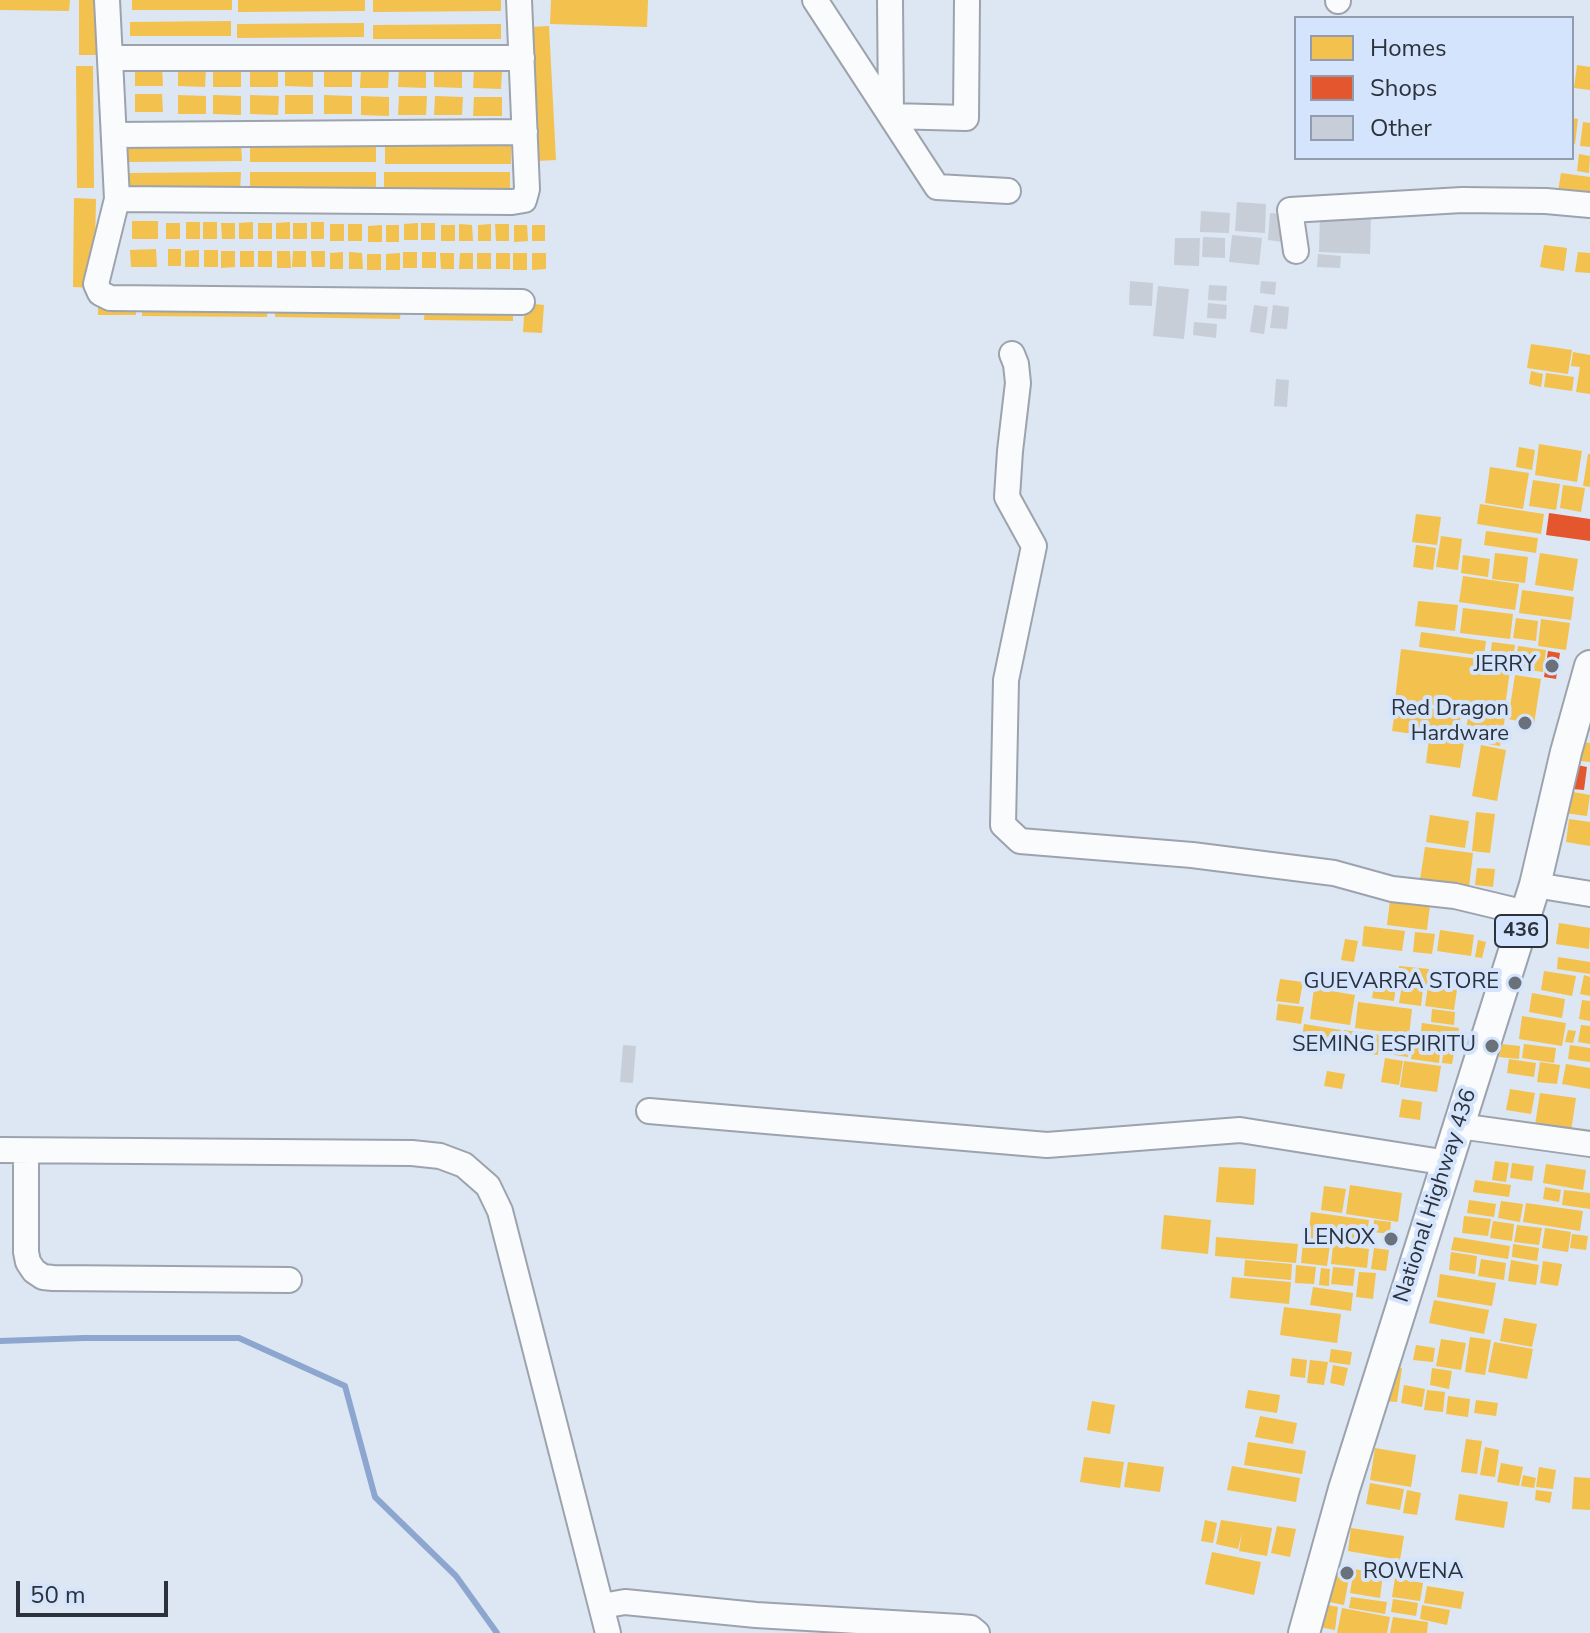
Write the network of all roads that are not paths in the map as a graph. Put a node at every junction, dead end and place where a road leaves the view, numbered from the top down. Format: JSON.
{"nodes":[{"id":1,"x":107,"y":0,"type":"edge"},
{"id":2,"x":519,"y":0,"type":"edge"},
{"id":3,"x":815,"y":0,"type":"edge"},
{"id":4,"x":890,"y":0,"type":"edge"},
{"id":5,"x":967,"y":0,"type":"edge"},
{"id":6,"x":110,"y":58,"type":"junction"},
{"id":7,"x":522,"y":58,"type":"junction"},
{"id":8,"x":891,"y":116,"type":"junction"},
{"id":9,"x":525,"y":132,"type":"junction"},
{"id":10,"x":114,"y":135,"type":"junction"},
{"id":11,"x":1008,"y":191,"type":"dead end"},
{"id":12,"x":117,"y":199,"type":"junction"},
{"id":13,"x":1590,"y":205,"type":"edge"},
{"id":14,"x":1296,"y":251,"type":"dead end"},
{"id":15,"x":522,"y":302,"type":"dead end"},
{"id":16,"x":1012,"y":354,"type":"dead end"},
{"id":17,"x":1590,"y":666,"type":"edge"},
{"id":18,"x":1590,"y":894,"type":"edge"},
{"id":19,"x":1531,"y":899,"type":"junction"},
{"id":20,"x":649,"y":1111,"type":"dead end"},
{"id":21,"x":1459,"y":1126,"type":"junction"},
{"id":22,"x":1590,"y":1144,"type":"edge"},
{"id":23,"x":0,"y":1150,"type":"edge"},
{"id":24,"x":26,"y":1151,"type":"junction"},
{"id":25,"x":1448,"y":1163,"type":"junction"},
{"id":26,"x":289,"y":1280,"type":"dead end"},
{"id":27,"x":602,"y":1606,"type":"junction"},
{"id":28,"x":608,"y":1633,"type":"edge"},
{"id":29,"x":977,"y":1633,"type":"edge"},
{"id":30,"x":1304,"y":1633,"type":"edge"}],
"edges":[{"from":1,"to":6,"type":"street"},
{"from":2,"to":7,"type":"street"},
{"from":3,"to":8,"type":"street"},
{"from":4,"to":8,"type":"street"},
{"from":5,"to":8,"type":"street"},
{"from":6,"to":7,"type":"street"},
{"from":6,"to":10,"type":"street"},
{"from":7,"to":9,"type":"street"},
{"from":8,"to":11,"type":"street"},
{"from":9,"to":10,"type":"street"},
{"from":9,"to":12,"type":"street"},
{"from":10,"to":12,"type":"street"},
{"from":12,"to":15,"type":"street"},
{"from":13,"to":14,"type":"street"},
{"from":16,"to":19,"type":"street"},
{"from":17,"to":19,"type":"main road","name":"National Highway 436","number":"436"},
{"from":18,"to":19,"type":"street"},
{"from":19,"to":21,"type":"main road","name":"National Highway 436","number":"436"},
{"from":20,"to":25,"type":"street"},
{"from":21,"to":22,"type":"street"},
{"from":21,"to":25,"type":"main road","name":"National Highway 436","number":"436"},
{"from":23,"to":24,"type":"street"},
{"from":24,"to":26,"type":"street"},
{"from":24,"to":27,"type":"street"},
{"from":25,"to":30,"type":"main road","name":"National Highway 436","number":"436"},
{"from":27,"to":28,"type":"street"},
{"from":27,"to":29,"type":"street"}]}
